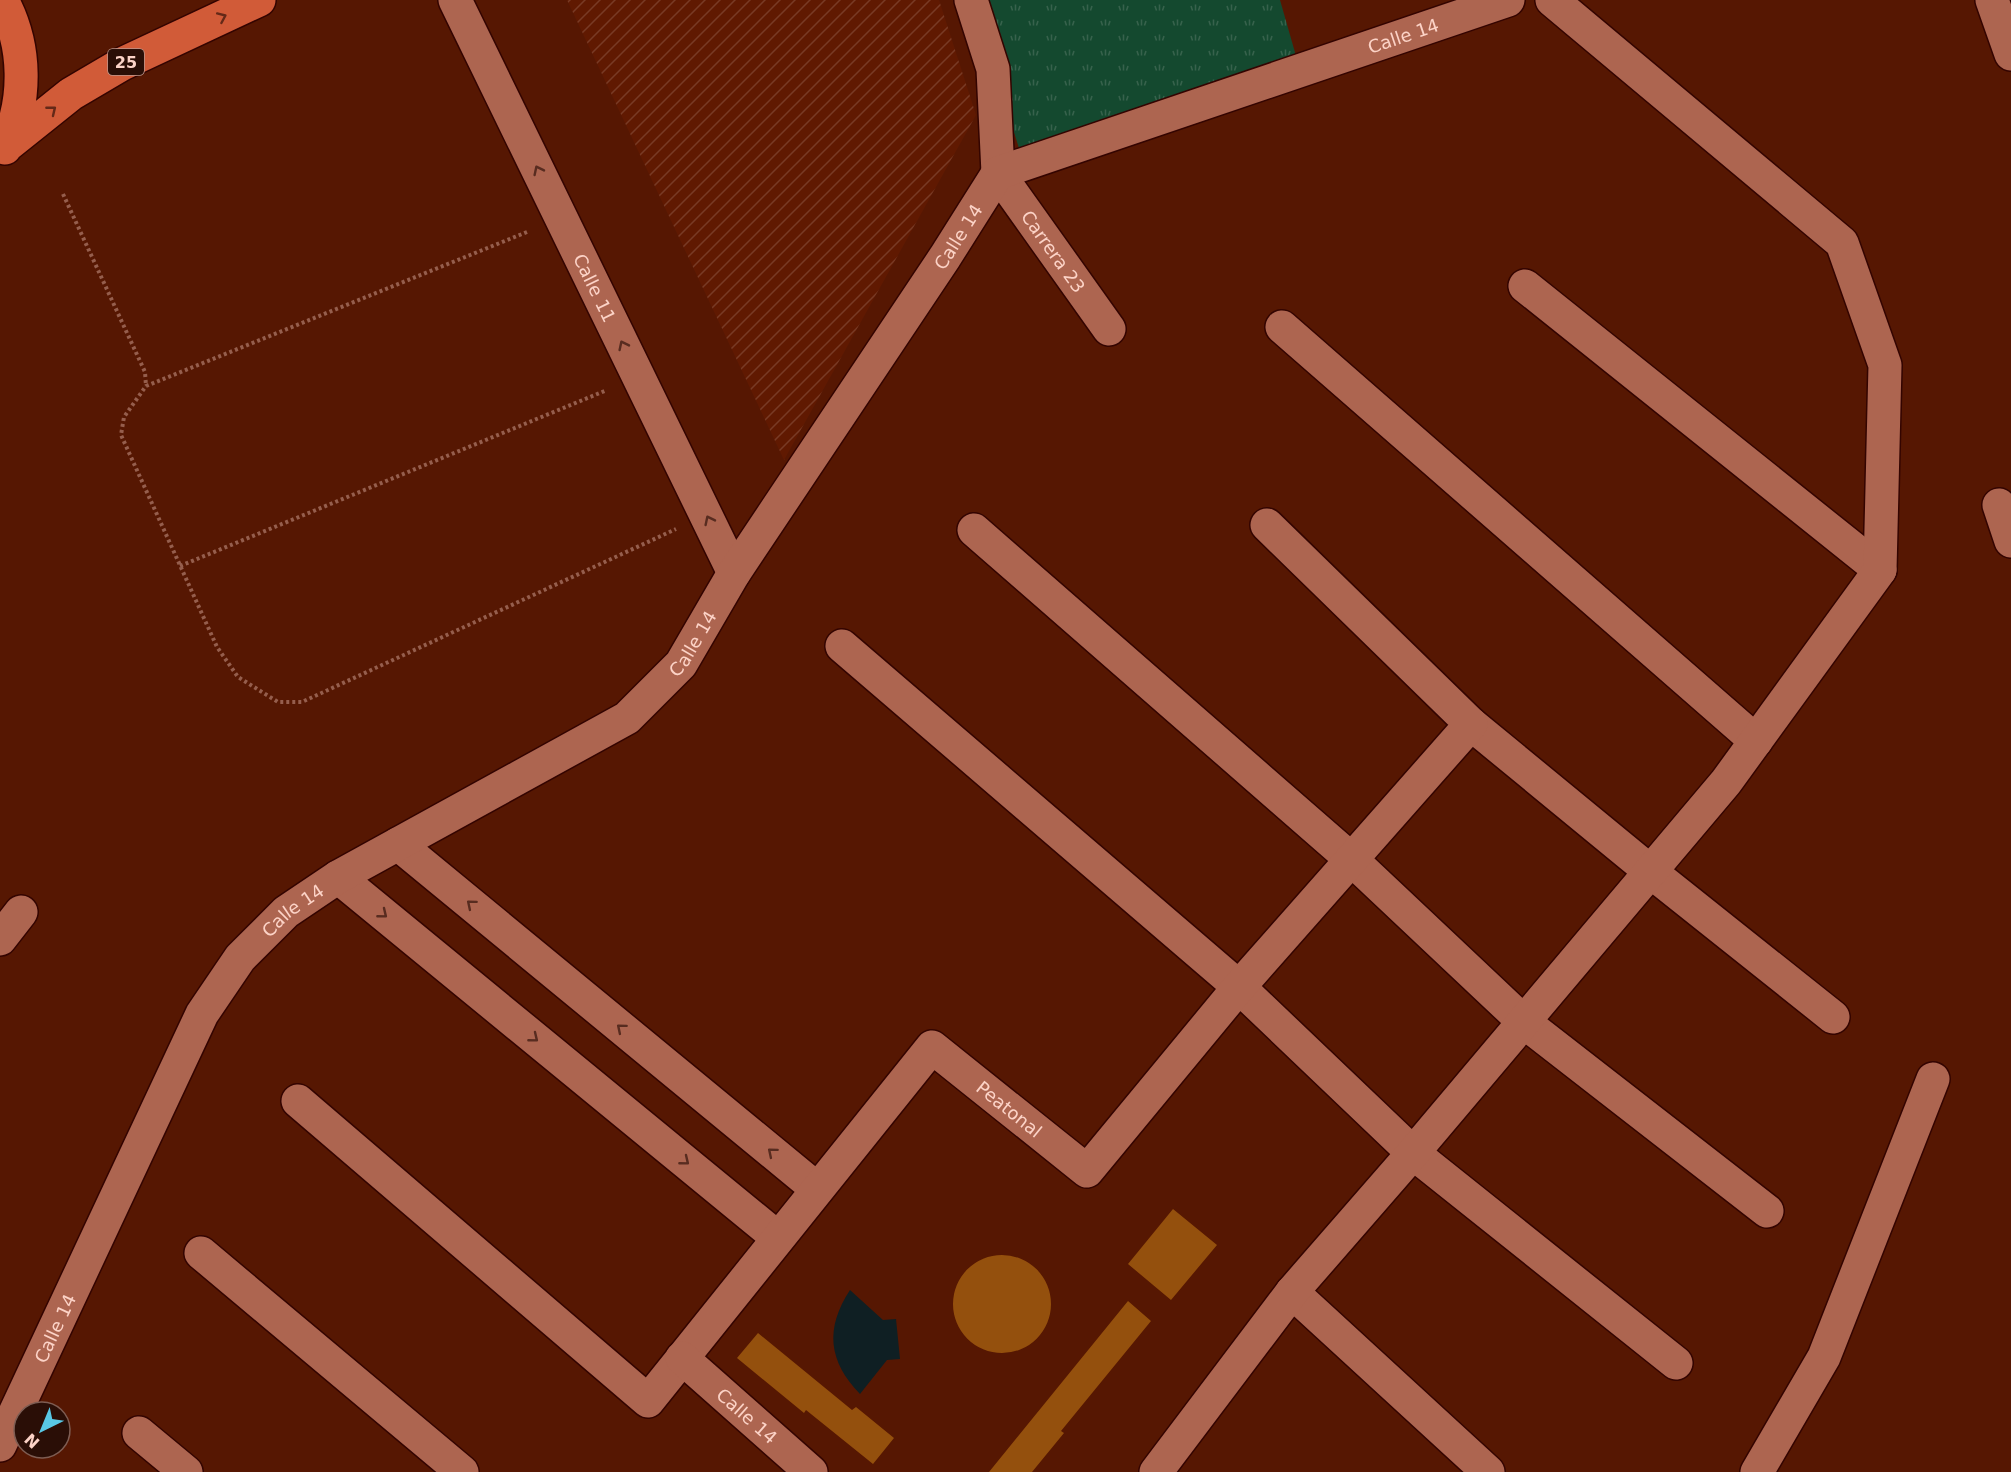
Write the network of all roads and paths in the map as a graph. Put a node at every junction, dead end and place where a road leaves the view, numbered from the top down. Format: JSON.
{"nodes":[{"id":1,"x":2,"y":0,"type":"edge"},
{"id":2,"x":259,"y":0,"type":"edge"},
{"id":3,"x":455,"y":0,"type":"edge"},
{"id":4,"x":971,"y":0,"type":"edge"},
{"id":5,"x":1508,"y":0,"type":"edge"},
{"id":6,"x":1552,"y":0,"type":"edge"},
{"id":7,"x":1992,"y":0,"type":"edge"},
{"id":8,"x":2011,"y":54,"type":"edge"},
{"id":9,"x":3,"y":151,"type":"edge"},
{"id":10,"x":998,"y":173,"type":"junction"},
{"id":11,"x":63,"y":194,"type":"dead end"},
{"id":12,"x":561,"y":218,"type":"junction"},
{"id":13,"x":1525,"y":286,"type":"dead end"},
{"id":14,"x":1282,"y":327,"type":"dead end"},
{"id":15,"x":1109,"y":329,"type":"dead end"},
{"id":16,"x":638,"y":377,"type":"junction"},
{"id":17,"x":146,"y":386,"type":"junction"},
{"id":18,"x":1999,"y":506,"type":"dead end"},
{"id":19,"x":706,"y":515,"type":"junction"},
{"id":20,"x":1267,"y":525,"type":"dead end"},
{"id":21,"x":974,"y":530,"type":"dead end"},
{"id":22,"x":2011,"y":541,"type":"edge"},
{"id":23,"x":180,"y":566,"type":"junction"},
{"id":24,"x":1880,"y":570,"type":"junction"},
{"id":25,"x":734,"y":573,"type":"junction"},
{"id":26,"x":842,"y":646,"type":"dead end"},
{"id":27,"x":1471,"y":724,"type":"junction"},
{"id":28,"x":1756,"y":741,"type":"junction"},
{"id":29,"x":398,"y":844,"type":"junction"},
{"id":30,"x":1351,"y":859,"type":"junction"},
{"id":31,"x":1650,"y":872,"type":"junction"},
{"id":32,"x":338,"y":877,"type":"junction"},
{"id":33,"x":21,"y":912,"type":"dead end"},
{"id":34,"x":0,"y":939,"type":"edge"},
{"id":35,"x":1239,"y":987,"type":"junction"},
{"id":36,"x":1833,"y":1017,"type":"dead end"},
{"id":37,"x":1524,"y":1022,"type":"junction"},
{"id":38,"x":1933,"y":1079,"type":"dead end"},
{"id":39,"x":298,"y":1101,"type":"dead end"},
{"id":40,"x":1413,"y":1153,"type":"junction"},
{"id":41,"x":817,"y":1189,"type":"junction"},
{"id":42,"x":1767,"y":1211,"type":"dead end"},
{"id":43,"x":778,"y":1238,"type":"junction"},
{"id":44,"x":201,"y":1253,"type":"dead end"},
{"id":45,"x":1293,"y":1292,"type":"junction"},
{"id":46,"x":682,"y":1358,"type":"junction"},
{"id":47,"x":1676,"y":1363,"type":"dead end"},
{"id":48,"x":139,"y":1433,"type":"dead end"},
{"id":49,"x":0,"y":1445,"type":"edge"},
{"id":50,"x":186,"y":1472,"type":"edge"},
{"id":51,"x":462,"y":1472,"type":"edge"},
{"id":52,"x":811,"y":1472,"type":"edge"},
{"id":53,"x":1156,"y":1472,"type":"edge"},
{"id":54,"x":1488,"y":1472,"type":"edge"},
{"id":55,"x":1756,"y":1472,"type":"edge"}],
"edges":[{"from":1,"to":9,"type":"highway","number":"25"},
{"from":9,"to":2,"type":"highway","number":"25","one_way":true},
{"from":12,"to":3,"type":"street","name":"Calle 11","one_way":true},
{"from":4,"to":10,"type":"street"},
{"from":5,"to":10,"type":"street","name":"Calle 14"},
{"from":6,"to":24,"type":"street"},
{"from":7,"to":8,"type":"street"},
{"from":10,"to":15,"type":"street","name":"Carrera 23"},
{"from":10,"to":25,"type":"street","name":"Calle 14"},
{"from":11,"to":17,"type":"path"},
{"from":16,"to":12,"type":"street","name":"Calle 11","one_way":true},
{"from":12,"to":17,"type":"path"},
{"from":13,"to":24,"type":"street"},
{"from":14,"to":28,"type":"street"},
{"from":16,"to":19,"type":"street","name":"Calle 11"},
{"from":16,"to":23,"type":"path"},
{"from":17,"to":23,"type":"path"},
{"from":18,"to":22,"type":"street"},
{"from":19,"to":23,"type":"path"},
{"from":25,"to":19,"type":"street","name":"Calle 11","one_way":true},
{"from":20,"to":27,"type":"street"},
{"from":21,"to":30,"type":"street"},
{"from":24,"to":28,"type":"street"},
{"from":25,"to":29,"type":"street","name":"Calle 14"},
{"from":26,"to":35,"type":"street"},
{"from":27,"to":30,"type":"street"},
{"from":27,"to":31,"type":"street"},
{"from":28,"to":31,"type":"street"},
{"from":29,"to":32,"type":"street","name":"Calle 14"},
{"from":41,"to":29,"type":"street","one_way":true},
{"from":30,"to":35,"type":"street"},
{"from":30,"to":37,"type":"street"},
{"from":31,"to":36,"type":"street"},
{"from":31,"to":37,"type":"street"},
{"from":32,"to":43,"type":"street","one_way":true},
{"from":32,"to":49,"type":"street","name":"Calle 14"},
{"from":33,"to":34,"type":"street"},
{"from":35,"to":40,"type":"street"},
{"from":35,"to":41,"type":"street","name":"Peatonal"},
{"from":37,"to":40,"type":"street"},
{"from":37,"to":42,"type":"street"},
{"from":38,"to":55,"type":"street"},
{"from":39,"to":46,"type":"street"},
{"from":40,"to":45,"type":"street"},
{"from":40,"to":47,"type":"street"},
{"from":41,"to":43,"type":"street"},
{"from":43,"to":46,"type":"street"},
{"from":44,"to":51,"type":"street"},
{"from":45,"to":53,"type":"street"},
{"from":45,"to":54,"type":"street"},
{"from":46,"to":52,"type":"street","name":"Calle 14"},
{"from":48,"to":50,"type":"street"}]}
